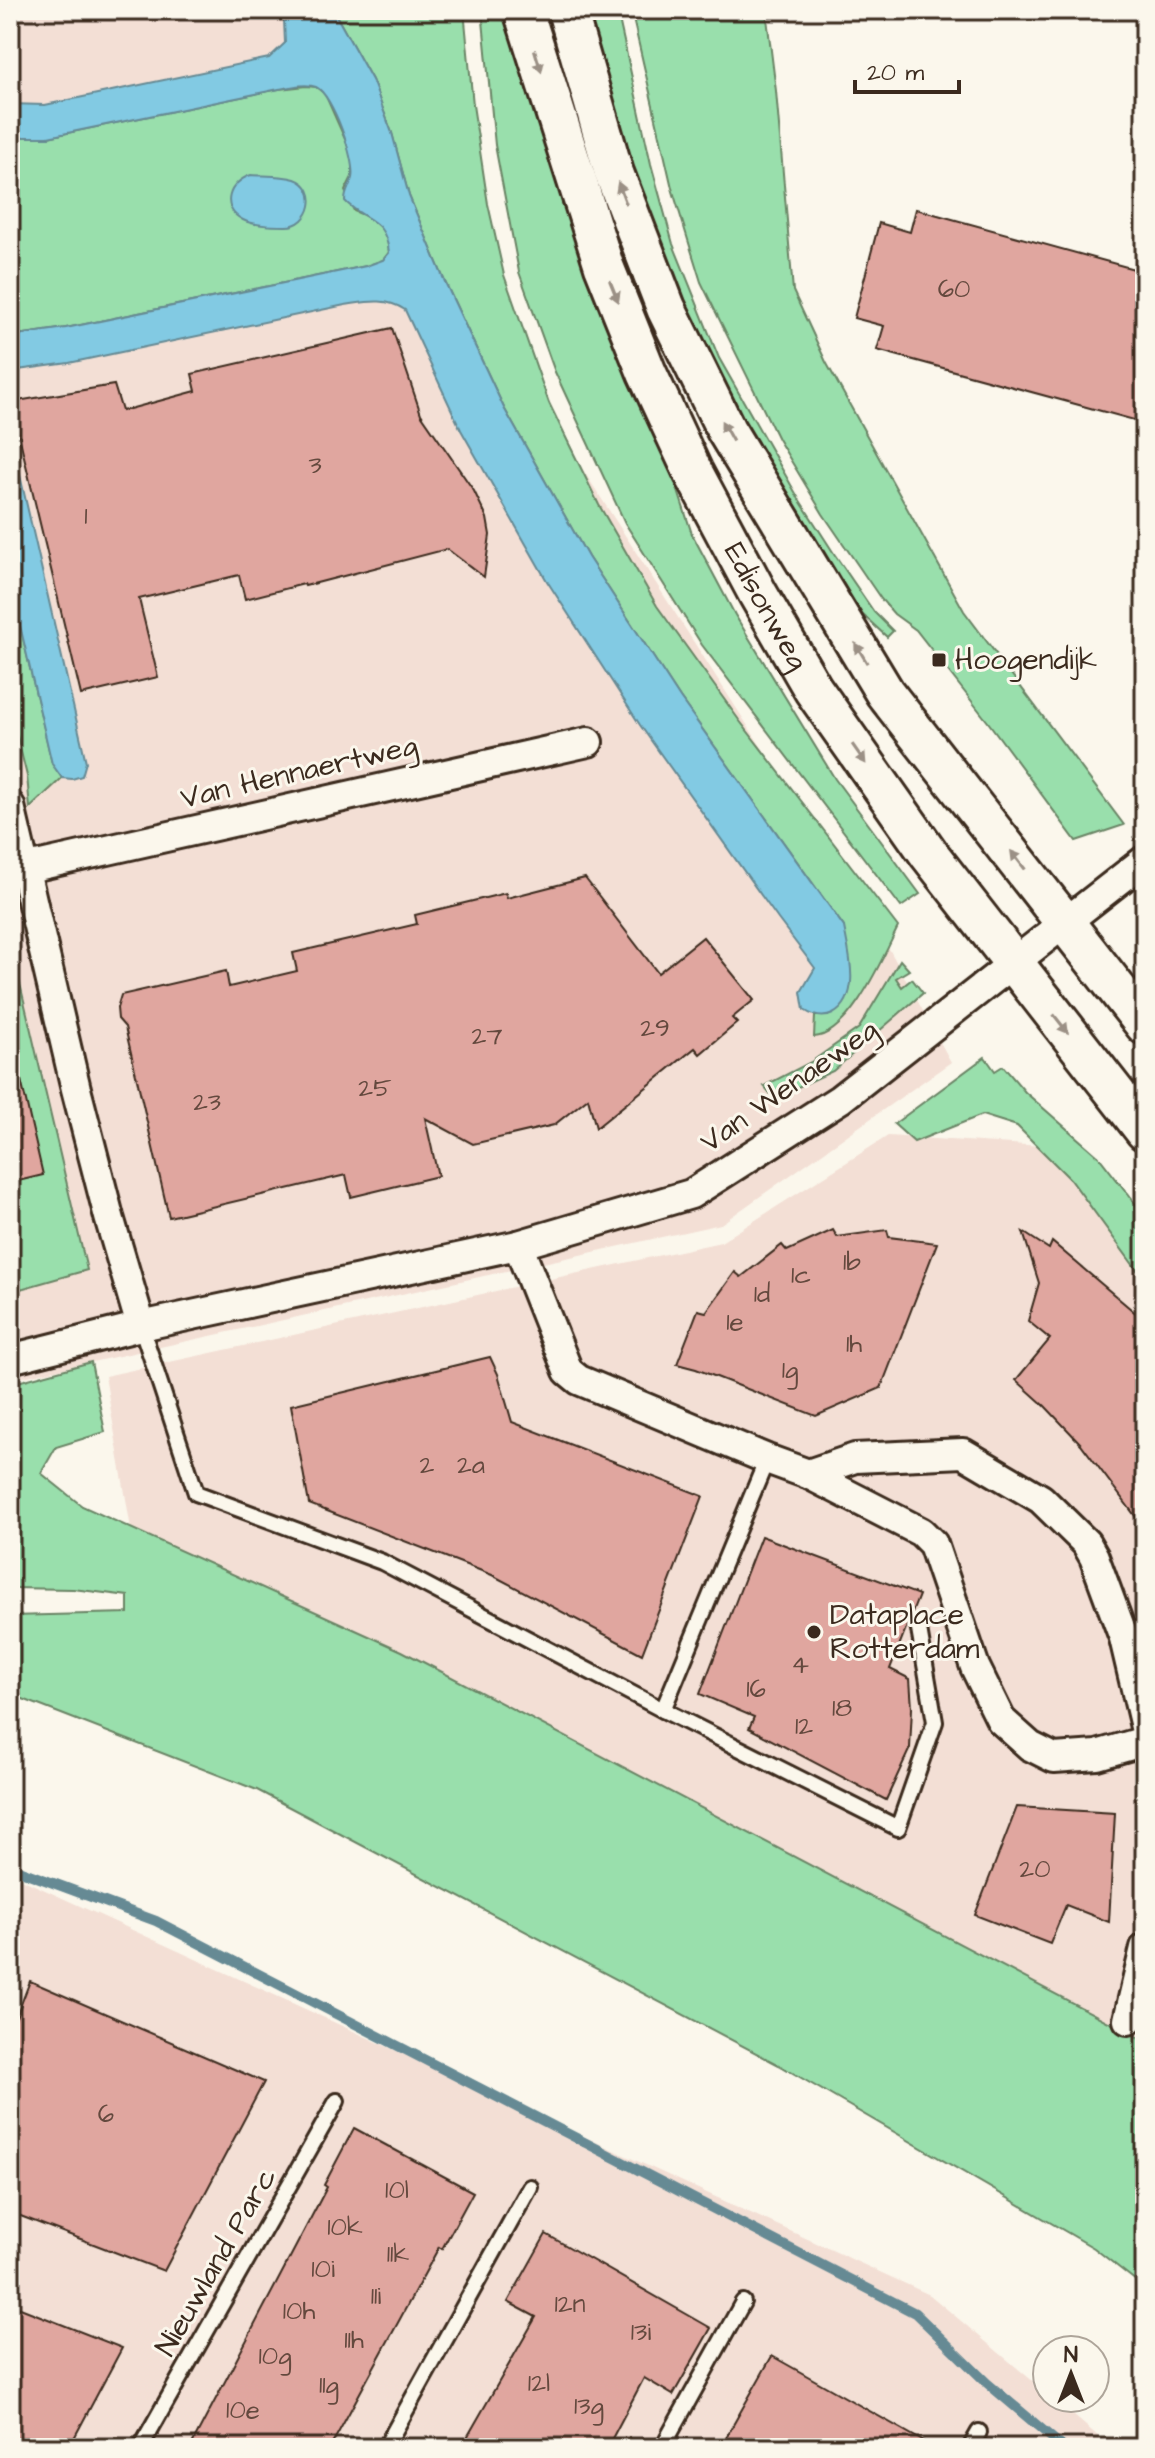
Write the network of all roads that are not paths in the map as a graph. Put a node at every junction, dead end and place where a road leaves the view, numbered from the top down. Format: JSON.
{"nodes":[{"id":1,"x":523,"y":10,"type":"edge"},
{"id":2,"x":567,"y":10,"type":"edge"},
{"id":3,"x":588,"y":742,"type":"dead end"},
{"id":4,"x":10,"y":806,"type":"edge"},
{"id":5,"x":1145,"y":860,"type":"edge"},
{"id":6,"x":17,"y":870,"type":"edge"},
{"id":7,"x":1066,"y":922,"type":"junction"},
{"id":8,"x":1012,"y":963,"type":"junction"},
{"id":9,"x":1145,"y":1025,"type":"edge"},
{"id":10,"x":1145,"y":1131,"type":"edge"},
{"id":11,"x":518,"y":1245,"type":"junction"},
{"id":12,"x":141,"y":1326,"type":"junction"},
{"id":13,"x":10,"y":1359,"type":"edge"},
{"id":14,"x":767,"y":1459,"type":"junction"},
{"id":15,"x":808,"y":1474,"type":"junction"},
{"id":16,"x":918,"y":1624,"type":"dead end"},
{"id":17,"x":663,"y":1710,"type":"junction"},
{"id":18,"x":1145,"y":1727,"type":"edge"},
{"id":19,"x":1145,"y":1741,"type":"edge"},
{"id":20,"x":1145,"y":1948,"type":"edge"},
{"id":21,"x":1128,"y":2020,"type":"dead end"},
{"id":22,"x":337,"y":2101,"type":"dead end"},
{"id":23,"x":530,"y":2187,"type":"dead end"},
{"id":24,"x":743,"y":2302,"type":"dead end"},
{"id":25,"x":979,"y":2432,"type":"dead end"},
{"id":26,"x":140,"y":2448,"type":"edge"},
{"id":27,"x":385,"y":2448,"type":"edge"},
{"id":28,"x":662,"y":2448,"type":"edge"},
{"id":29,"x":970,"y":2448,"type":"edge"}],
"edges":[{"from":1,"to":8,"type":"main road","name":"Edisonweg","one_way":true},
{"from":7,"to":2,"type":"main road","name":"Edisonweg","one_way":true},
{"from":3,"to":6,"type":"street","name":"Van Hennaertweg"},
{"from":4,"to":6,"type":"street"},
{"from":5,"to":7,"type":"street","name":"Van Wenaeweg"},
{"from":6,"to":12,"type":"street"},
{"from":7,"to":8,"type":"street","name":"Van Wenaeweg"},
{"from":7,"to":9,"type":"main road","name":"Edisonweg"},
{"from":8,"to":10,"type":"main road","name":"Edisonweg","one_way":true},
{"from":8,"to":11,"type":"street","name":"Van Wenaeweg"},
{"from":11,"to":12,"type":"street","name":"Van Wenaeweg"},
{"from":11,"to":14,"type":"street"},
{"from":12,"to":13,"type":"street","name":"Van Wenaeweg"},
{"from":12,"to":17,"type":"lane"},
{"from":14,"to":15,"type":"street"},
{"from":14,"to":17,"type":"lane"},
{"from":15,"to":18,"type":"street"},
{"from":15,"to":19,"type":"street"},
{"from":16,"to":17,"type":"lane"},
{"from":20,"to":21,"type":"street"},
{"from":22,"to":26,"type":"lane","name":"Nieuwland Parc"},
{"from":23,"to":27,"type":"lane"},
{"from":24,"to":28,"type":"lane"},
{"from":25,"to":29,"type":"lane"}]}
